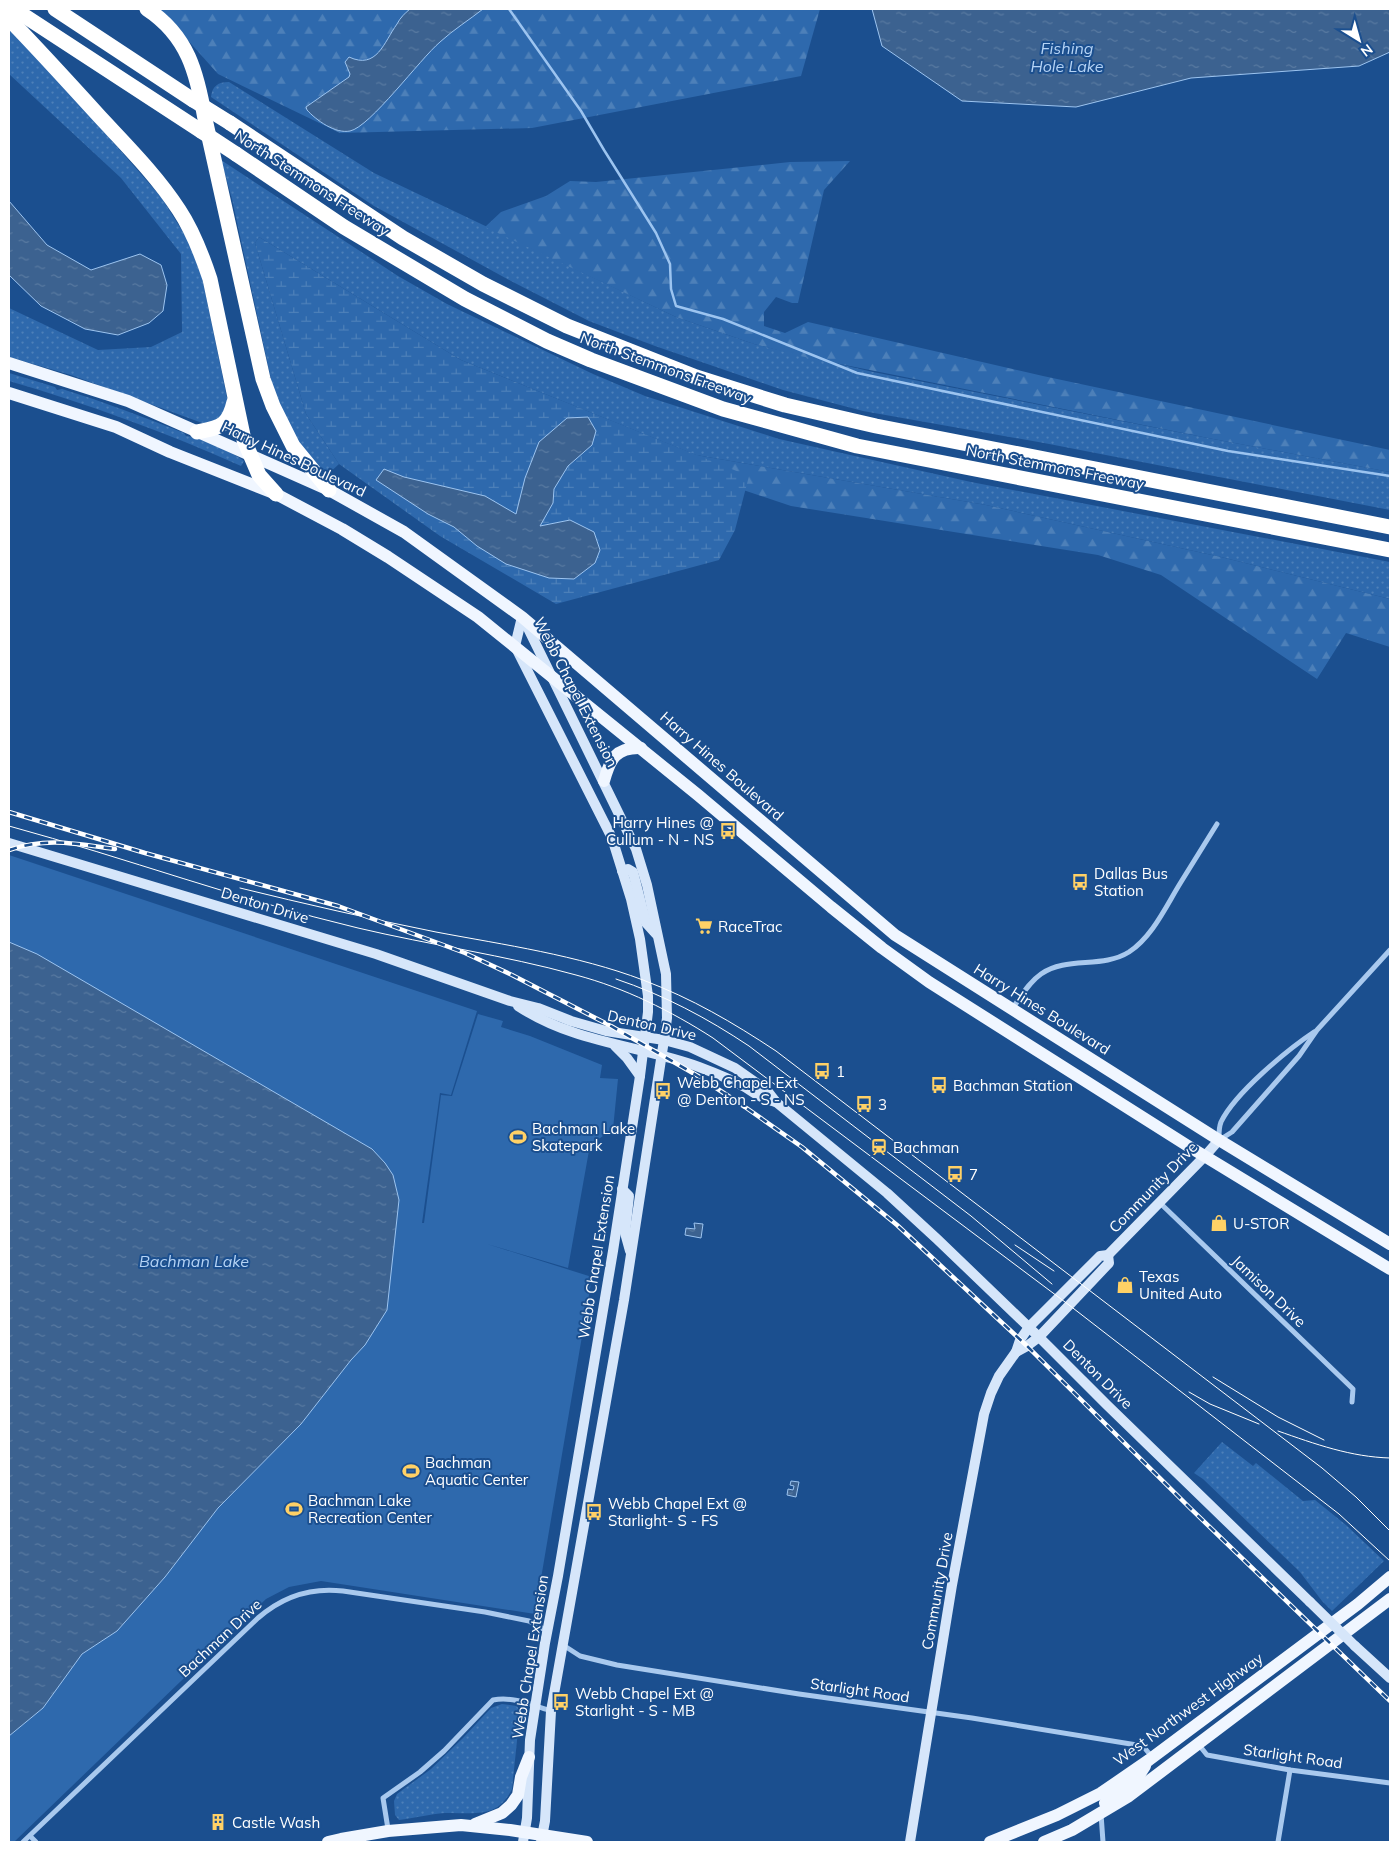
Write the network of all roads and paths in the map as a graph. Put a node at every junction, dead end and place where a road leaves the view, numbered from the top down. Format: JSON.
{"nodes":[{"id":1,"x":14,"y":9,"type":"edge"},
{"id":2,"x":55,"y":9,"type":"edge"},
{"id":3,"x":147,"y":9,"type":"edge"},
{"id":4,"x":9,"y":19,"type":"edge"},
{"id":5,"x":9,"y":363,"type":"edge"},
{"id":6,"x":9,"y":393,"type":"edge"},
{"id":7,"x":234,"y":400,"type":"junction"},
{"id":8,"x":197,"y":432,"type":"junction"},
{"id":9,"x":249,"y":455,"type":"junction"},
{"id":10,"x":329,"y":490,"type":"junction"},
{"id":11,"x":276,"y":494,"type":"junction"},
{"id":12,"x":1390,"y":527,"type":"edge"},
{"id":13,"x":1390,"y":550,"type":"edge"},
{"id":14,"x":522,"y":617,"type":"junction"},
{"id":15,"x":515,"y":646,"type":"junction"},
{"id":16,"x":550,"y":675,"type":"junction"},
{"id":17,"x":641,"y":748,"type":"junction"},
{"id":18,"x":712,"y":778,"type":"junction"},
{"id":19,"x":604,"y":781,"type":"junction"},
{"id":20,"x":698,"y":795,"type":"junction"},
{"id":21,"x":1218,"y":824,"type":"dead end"},
{"id":22,"x":9,"y":843,"type":"edge"},
{"id":23,"x":622,"y":871,"type":"junction"},
{"id":24,"x":844,"y":892,"type":"junction"},
{"id":25,"x":830,"y":907,"type":"junction"},
{"id":26,"x":657,"y":934,"type":"junction"},
{"id":27,"x":1390,"y":950,"type":"edge"},
{"id":28,"x":510,"y":1001,"type":"junction"},
{"id":29,"x":1012,"y":1010,"type":"junction"},
{"id":30,"x":997,"y":1025,"type":"junction"},
{"id":31,"x":1317,"y":1030,"type":"junction"},
{"id":32,"x":645,"y":1037,"type":"junction"},
{"id":33,"x":664,"y":1040,"type":"junction"},
{"id":34,"x":615,"y":1046,"type":"junction"},
{"id":35,"x":643,"y":1052,"type":"junction"},
{"id":36,"x":660,"y":1056,"type":"junction"},
{"id":37,"x":640,"y":1076,"type":"junction"},
{"id":38,"x":776,"y":1102,"type":"junction"},
{"id":39,"x":1219,"y":1140,"type":"junction"},
{"id":40,"x":1205,"y":1156,"type":"junction"},
{"id":41,"x":622,"y":1188,"type":"junction"},
{"id":42,"x":1159,"y":1202,"type":"junction"},
{"id":43,"x":1390,"y":1244,"type":"edge"},
{"id":44,"x":631,"y":1254,"type":"junction"},
{"id":45,"x":1108,"y":1255,"type":"junction"},
{"id":46,"x":1390,"y":1269,"type":"edge"},
{"id":47,"x":605,"y":1296,"type":"junction"},
{"id":48,"x":624,"y":1300,"type":"junction"},
{"id":49,"x":1029,"y":1327,"type":"junction"},
{"id":50,"x":1040,"y":1337,"type":"junction"},
{"id":51,"x":1016,"y":1352,"type":"junction"},
{"id":52,"x":1352,"y":1402,"type":"dead end"},
{"id":53,"x":577,"y":1460,"type":"junction"},
{"id":54,"x":595,"y":1464,"type":"junction"},
{"id":55,"x":1390,"y":1567,"type":"edge"},
{"id":56,"x":1390,"y":1577,"type":"edge"},
{"id":57,"x":1390,"y":1599,"type":"edge"},
{"id":58,"x":1358,"y":1604,"type":"junction"},
{"id":59,"x":1390,"y":1610,"type":"edge"},
{"id":60,"x":547,"y":1631,"type":"junction"},
{"id":61,"x":563,"y":1645,"type":"junction"},
{"id":62,"x":1290,"y":1675,"type":"junction"},
{"id":63,"x":1390,"y":1678,"type":"edge"},
{"id":64,"x":536,"y":1706,"type":"junction"},
{"id":65,"x":1219,"y":1706,"type":"junction"},
{"id":66,"x":551,"y":1711,"type":"junction"},
{"id":67,"x":931,"y":1712,"type":"junction"},
{"id":68,"x":1198,"y":1744,"type":"junction"},
{"id":69,"x":529,"y":1757,"type":"junction"},
{"id":70,"x":1150,"y":1758,"type":"junction"},
{"id":71,"x":1290,"y":1770,"type":"junction"},
{"id":72,"x":1390,"y":1783,"type":"edge"},
{"id":73,"x":1101,"y":1814,"type":"junction"},
{"id":74,"x":470,"y":1826,"type":"junction"},
{"id":75,"x":388,"y":1831,"type":"junction"},
{"id":76,"x":30,"y":1836,"type":"junction"},
{"id":77,"x":524,"y":1837,"type":"edge"},
{"id":78,"x":542,"y":1839,"type":"edge"},
{"id":79,"x":23,"y":1842,"type":"edge"},
{"id":80,"x":36,"y":1842,"type":"edge"},
{"id":81,"x":328,"y":1842,"type":"edge"},
{"id":82,"x":588,"y":1842,"type":"edge"},
{"id":83,"x":910,"y":1842,"type":"edge"},
{"id":84,"x":990,"y":1842,"type":"edge"},
{"id":85,"x":1044,"y":1842,"type":"edge"},
{"id":86,"x":1103,"y":1842,"type":"edge"},
{"id":87,"x":1278,"y":1842,"type":"edge"}],
"edges":[{"from":1,"to":13,"type":"highway","name":"North Stemmons Freeway","bridge":true},
{"from":2,"to":12,"type":"highway","name":"North Stemmons Freeway","bridge":true},
{"from":3,"to":10,"type":"highway"},
{"from":4,"to":7,"type":"highway"},
{"from":5,"to":8,"type":"main road","name":"Harry Hines Boulevard"},
{"from":6,"to":11,"type":"main road"},
{"from":7,"to":8,"type":"highway"},
{"from":7,"to":9,"type":"highway"},
{"from":8,"to":9,"type":"main road","name":"Harry Hines Boulevard"},
{"from":9,"to":10,"type":"main road","name":"Harry Hines Boulevard"},
{"from":9,"to":11,"type":"highway"},
{"from":10,"to":14,"type":"main road","name":"Harry Hines Boulevard"},
{"from":11,"to":15,"type":"main road"},
{"from":14,"to":15,"type":"main road","name":"Webb Chapel Extension"},
{"from":14,"to":16,"type":"main road","name":"Webb Chapel Extension"},
{"from":14,"to":18,"type":"main road","name":"Harry Hines Boulevard"},
{"from":15,"to":16,"type":"main road"},
{"from":15,"to":23,"type":"main road","name":"Webb Chapel Extension"},
{"from":16,"to":17,"type":"main road"},
{"from":16,"to":19,"type":"main road","name":"Webb Chapel Extension"},
{"from":17,"to":19,"type":"main road"},
{"from":17,"to":20,"type":"main road"},
{"from":18,"to":20,"type":"main road"},
{"from":18,"to":24,"type":"main road","name":"Harry Hines Boulevard"},
{"from":19,"to":26,"type":"main road","name":"Webb Chapel Extension"},
{"from":20,"to":25,"type":"main road"},
{"from":21,"to":29,"type":"street"},
{"from":22,"to":28,"type":"main road","name":"Denton Drive"},
{"from":23,"to":26,"type":"main road"},
{"from":23,"to":32,"type":"main road","name":"Webb Chapel Extension"},
{"from":24,"to":25,"type":"main road"},
{"from":24,"to":29,"type":"main road","name":"Harry Hines Boulevard"},
{"from":25,"to":30,"type":"main road"},
{"from":26,"to":33,"type":"main road","name":"Webb Chapel Extension"},
{"from":27,"to":31,"type":"street","name":"Community Drive"},
{"from":28,"to":32,"type":"main road","name":"Denton Drive"},
{"from":28,"to":34,"type":"main road","name":"Denton Drive"},
{"from":29,"to":30,"type":"main road"},
{"from":29,"to":39,"type":"main road","name":"Harry Hines Boulevard"},
{"from":30,"to":40,"type":"main road"},
{"from":31,"to":39,"type":"street","name":"Community Drive"},
{"from":31,"to":39,"type":"street","name":"Community Drive"},
{"from":32,"to":33,"type":"main road","name":"Denton Drive"},
{"from":32,"to":35,"type":"main road","name":"Webb Chapel Extension"},
{"from":33,"to":36,"type":"main road","name":"Webb Chapel Extension"},
{"from":33,"to":38,"type":"main road","name":"Denton Drive"},
{"from":34,"to":35,"type":"main road","name":"Denton Drive"},
{"from":34,"to":37,"type":"main road"},
{"from":35,"to":36,"type":"main road","name":"Denton Drive"},
{"from":35,"to":37,"type":"main road","name":"Webb Chapel Extension"},
{"from":36,"to":38,"type":"main road","name":"Denton Drive"},
{"from":36,"to":44,"type":"main road","name":"Webb Chapel Extension"},
{"from":37,"to":41,"type":"main road","name":"Webb Chapel Extension"},
{"from":38,"to":49,"type":"main road","name":"Denton Drive"},
{"from":39,"to":40,"type":"main road","name":"Community Drive"},
{"from":39,"to":43,"type":"main road","name":"Harry Hines Boulevard"},
{"from":40,"to":42,"type":"main road","name":"Community Drive"},
{"from":40,"to":46,"type":"main road"},
{"from":41,"to":44,"type":"main road"},
{"from":41,"to":47,"type":"main road","name":"Webb Chapel Extension"},
{"from":42,"to":45,"type":"main road","name":"Community Drive"},
{"from":42,"to":52,"type":"street","name":"Jamison Drive"},
{"from":44,"to":48,"type":"main road","name":"Webb Chapel Extension"},
{"from":45,"to":49,"type":"main road","name":"Community Drive"},
{"from":45,"to":50,"type":"main road","name":"Community Drive"},
{"from":47,"to":48,"type":"main road"},
{"from":47,"to":53,"type":"main road","name":"Webb Chapel Extension"},
{"from":48,"to":54,"type":"main road","name":"Webb Chapel Extension"},
{"from":49,"to":50,"type":"main road","name":"Denton Drive"},
{"from":49,"to":51,"type":"main road","name":"Community Drive"},
{"from":50,"to":51,"type":"main road","name":"Community Drive"},
{"from":50,"to":63,"type":"main road","name":"Denton Drive","bridge":true},
{"from":51,"to":67,"type":"main road","name":"Community Drive"},
{"from":53,"to":54,"type":"main road"},
{"from":53,"to":60,"type":"main road","name":"Webb Chapel Extension"},
{"from":54,"to":61,"type":"main road","name":"Webb Chapel Extension"},
{"from":55,"to":58,"type":"main road"},
{"from":56,"to":58,"type":"main road","name":"West Northwest Highway"},
{"from":57,"to":62,"type":"main road"},
{"from":58,"to":65,"type":"main road","name":"West Northwest Highway"},
{"from":59,"to":62,"type":"main road"},
{"from":60,"to":61,"type":"main road"},
{"from":60,"to":64,"type":"main road","name":"Webb Chapel Extension"},
{"from":60,"to":76,"type":"street","name":"Bachman Drive"},
{"from":61,"to":66,"type":"main road","name":"Webb Chapel Extension"},
{"from":61,"to":67,"type":"street","name":"Starlight Road"},
{"from":62,"to":68,"type":"main road"},
{"from":64,"to":66,"type":"street"},
{"from":64,"to":69,"type":"main road","name":"Webb Chapel Extension"},
{"from":64,"to":75,"type":"street"},
{"from":65,"to":68,"type":"main road"},
{"from":65,"to":70,"type":"main road","name":"West Northwest Highway"},
{"from":66,"to":78,"type":"main road","name":"Webb Chapel Extension"},
{"from":67,"to":70,"type":"street","name":"Starlight Road"},
{"from":67,"to":83,"type":"main road","name":"Community Drive"},
{"from":68,"to":71,"type":"street","name":"Starlight Road"},
{"from":68,"to":73,"type":"main road"},
{"from":69,"to":74,"type":"main road"},
{"from":69,"to":77,"type":"main road","name":"Webb Chapel Extension"},
{"from":70,"to":73,"type":"main road"},
{"from":70,"to":84,"type":"main road","name":"West Northwest Highway"},
{"from":71,"to":72,"type":"street","name":"Starlight Road"},
{"from":71,"to":87,"type":"street"},
{"from":73,"to":85,"type":"main road"},
{"from":73,"to":86,"type":"street"},
{"from":74,"to":75,"type":"main road"},
{"from":74,"to":77,"type":"main road"},
{"from":75,"to":81,"type":"main road"},
{"from":76,"to":79,"type":"street","name":"Bachman Drive"},
{"from":76,"to":80,"type":"street"},
{"from":77,"to":78,"type":"main road"},
{"from":78,"to":82,"type":"main road"}]}
